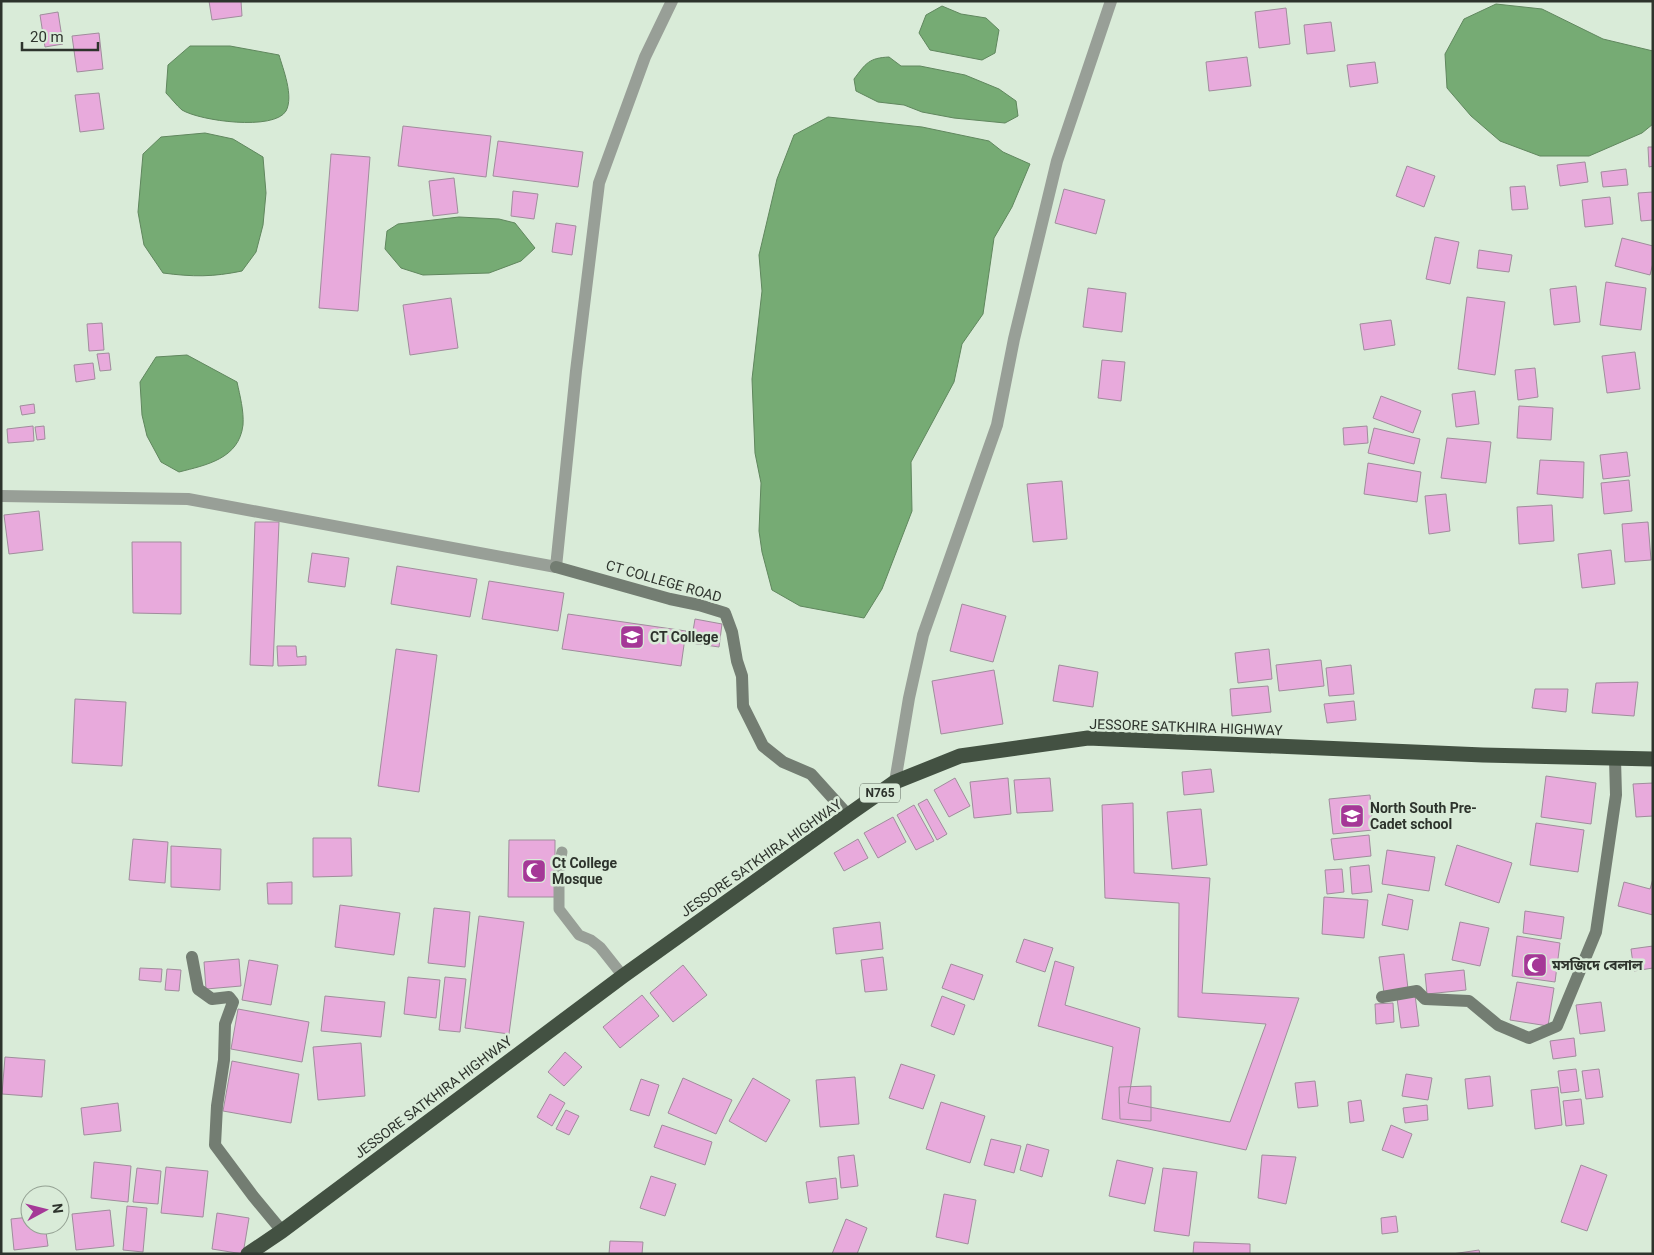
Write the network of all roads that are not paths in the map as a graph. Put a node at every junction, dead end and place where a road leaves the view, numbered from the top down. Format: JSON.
{"nodes":[{"id":1,"x":672,"y":1,"type":"edge"},
{"id":2,"x":1111,"y":1,"type":"edge"},
{"id":3,"x":1,"y":496,"type":"edge"},
{"id":4,"x":556,"y":568,"type":"junction"},
{"id":5,"x":1615,"y":759,"type":"junction"},
{"id":6,"x":1653,"y":759,"type":"edge"},
{"id":7,"x":895,"y":782,"type":"junction"},
{"id":8,"x":848,"y":815,"type":"junction"},
{"id":9,"x":562,"y":852,"type":"dead end"},
{"id":10,"x":192,"y":957,"type":"dead end"},
{"id":11,"x":623,"y":976,"type":"junction"},
{"id":12,"x":1382,"y":997,"type":"dead end"},
{"id":13,"x":282,"y":1230,"type":"junction"},
{"id":14,"x":248,"y":1254,"type":"edge"}],
"edges":[{"from":1,"to":4,"type":"street"},
{"from":2,"to":7,"type":"street"},
{"from":3,"to":4,"type":"street"},
{"from":4,"to":8,"type":"street","name":"CT COLLEGE ROAD"},
{"from":5,"to":6,"type":"highway","name":"JESSORE SATKHIRA HIGHWAY","number":"N765"},
{"from":5,"to":7,"type":"highway","name":"JESSORE SATKHIRA HIGHWAY","number":"N765"},
{"from":5,"to":12,"type":"street"},
{"from":7,"to":8,"type":"highway","name":"JESSORE SATKHIRA HIGHWAY","number":"N765"},
{"from":8,"to":11,"type":"highway","name":"JESSORE SATKHIRA HIGHWAY","number":"N765"},
{"from":9,"to":11,"type":"lane"},
{"from":10,"to":13,"type":"street"},
{"from":11,"to":13,"type":"highway","name":"JESSORE SATKHIRA HIGHWAY","number":"N765"},
{"from":13,"to":14,"type":"highway","name":"JESSORE SATKHIRA HIGHWAY","number":"N765"}]}
